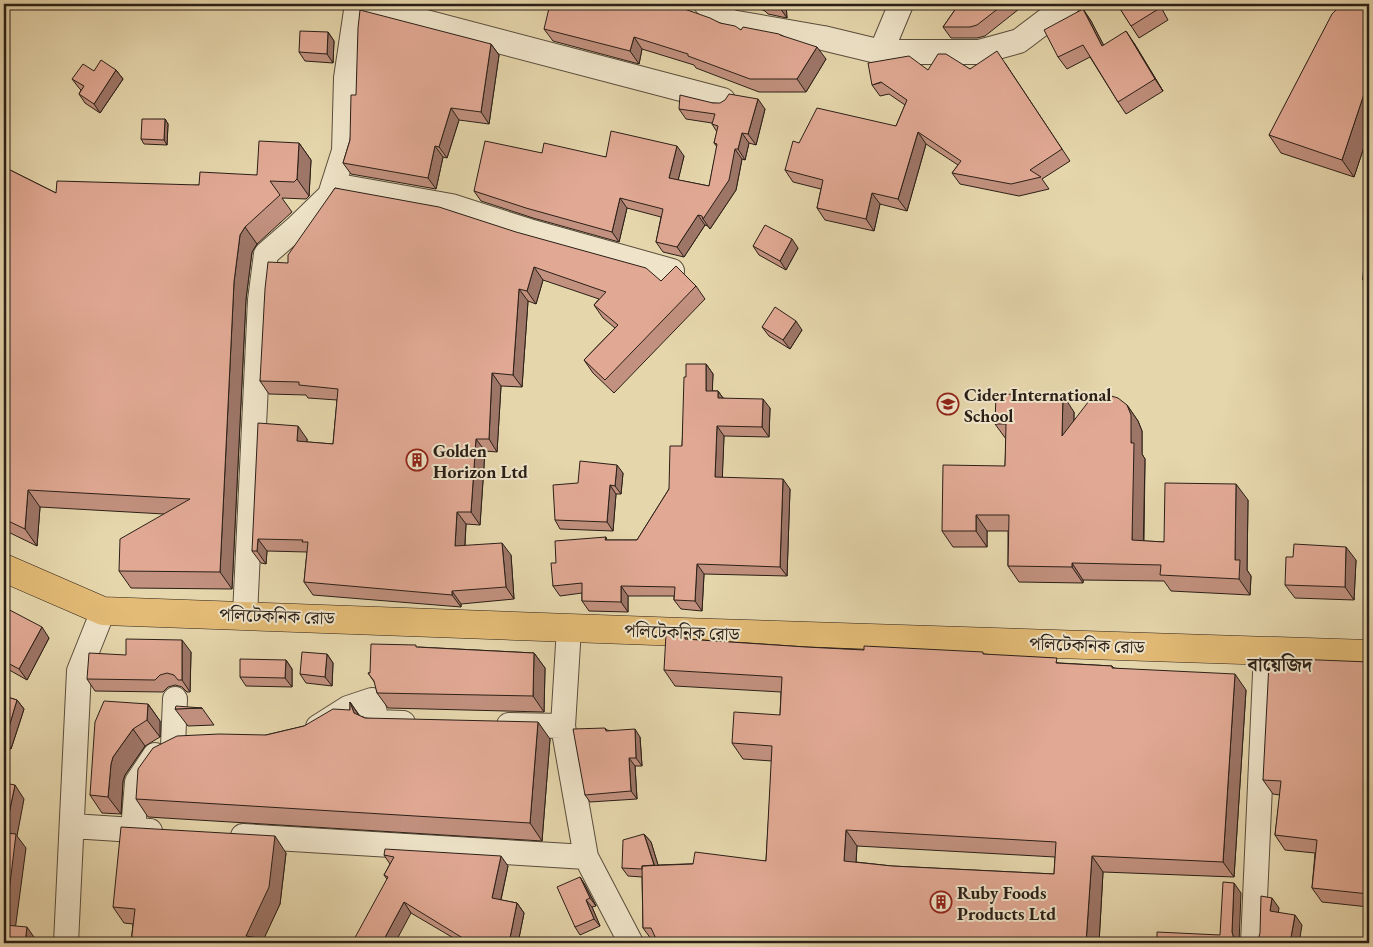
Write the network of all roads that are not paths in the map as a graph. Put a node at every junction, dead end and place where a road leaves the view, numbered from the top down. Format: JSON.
{"nodes":[{"id":1,"x":357,"y":4,"type":"edge"},
{"id":2,"x":706,"y":4,"type":"edge"},
{"id":3,"x":901,"y":4,"type":"edge"},
{"id":4,"x":1068,"y":4,"type":"edge"},
{"id":5,"x":881,"y":52,"type":"junction"},
{"id":6,"x":722,"y":100,"type":"edge"},
{"id":7,"x":333,"y":185,"type":"junction"},
{"id":8,"x":672,"y":271,"type":"edge"},
{"id":9,"x":4,"y":568,"type":"edge"},
{"id":10,"x":103,"y":611,"type":"junction"},
{"id":11,"x":245,"y":615,"type":"junction"},
{"id":12,"x":569,"y":628,"type":"junction"},
{"id":13,"x":1266,"y":651,"type":"junction"},
{"id":14,"x":1369,"y":654,"type":"edge"},
{"id":15,"x":175,"y":699,"type":"dead end"},
{"id":16,"x":426,"y":723,"type":"edge"},
{"id":17,"x":484,"y":724,"type":"edge"},
{"id":18,"x":563,"y":726,"type":"junction"},
{"id":19,"x":294,"y":735,"type":"edge"},
{"id":20,"x":72,"y":826,"type":"junction"},
{"id":21,"x":134,"y":830,"type":"junction"},
{"id":22,"x":173,"y":832,"type":"edge"},
{"id":23,"x":222,"y":835,"type":"edge"},
{"id":24,"x":586,"y":858,"type":"junction"},
{"id":25,"x":66,"y":943,"type":"edge"},
{"id":26,"x":631,"y":943,"type":"edge"},
{"id":27,"x":1253,"y":943,"type":"edge"}],
"edges":[{"from":1,"to":6,"type":"street"},
{"from":1,"to":7,"type":"street"},
{"from":2,"to":5,"type":"street"},
{"from":3,"to":5,"type":"street"},
{"from":4,"to":5,"type":"street"},
{"from":7,"to":8,"type":"street"},
{"from":7,"to":11,"type":"street"},
{"from":9,"to":10,"type":"main road","name":"পলিটেকনিক রোড"},
{"from":10,"to":11,"type":"main road","name":"পলিটেকনিক রোড"},
{"from":10,"to":20,"type":"street"},
{"from":11,"to":12,"type":"main road","name":"পলিটেকনিক রোড"},
{"from":12,"to":13,"type":"main road","name":"পলিটেকনিক রোড"},
{"from":12,"to":18,"type":"street"},
{"from":13,"to":14,"type":"main road","name":"পলিটেকনিক রোড"},
{"from":13,"to":27,"type":"street"},
{"from":15,"to":21,"type":"street"},
{"from":16,"to":19,"type":"street"},
{"from":17,"to":18,"type":"street"},
{"from":18,"to":24,"type":"street"},
{"from":20,"to":21,"type":"street"},
{"from":20,"to":25,"type":"street"},
{"from":21,"to":22,"type":"street"},
{"from":23,"to":24,"type":"street"},
{"from":24,"to":26,"type":"street"}]}
